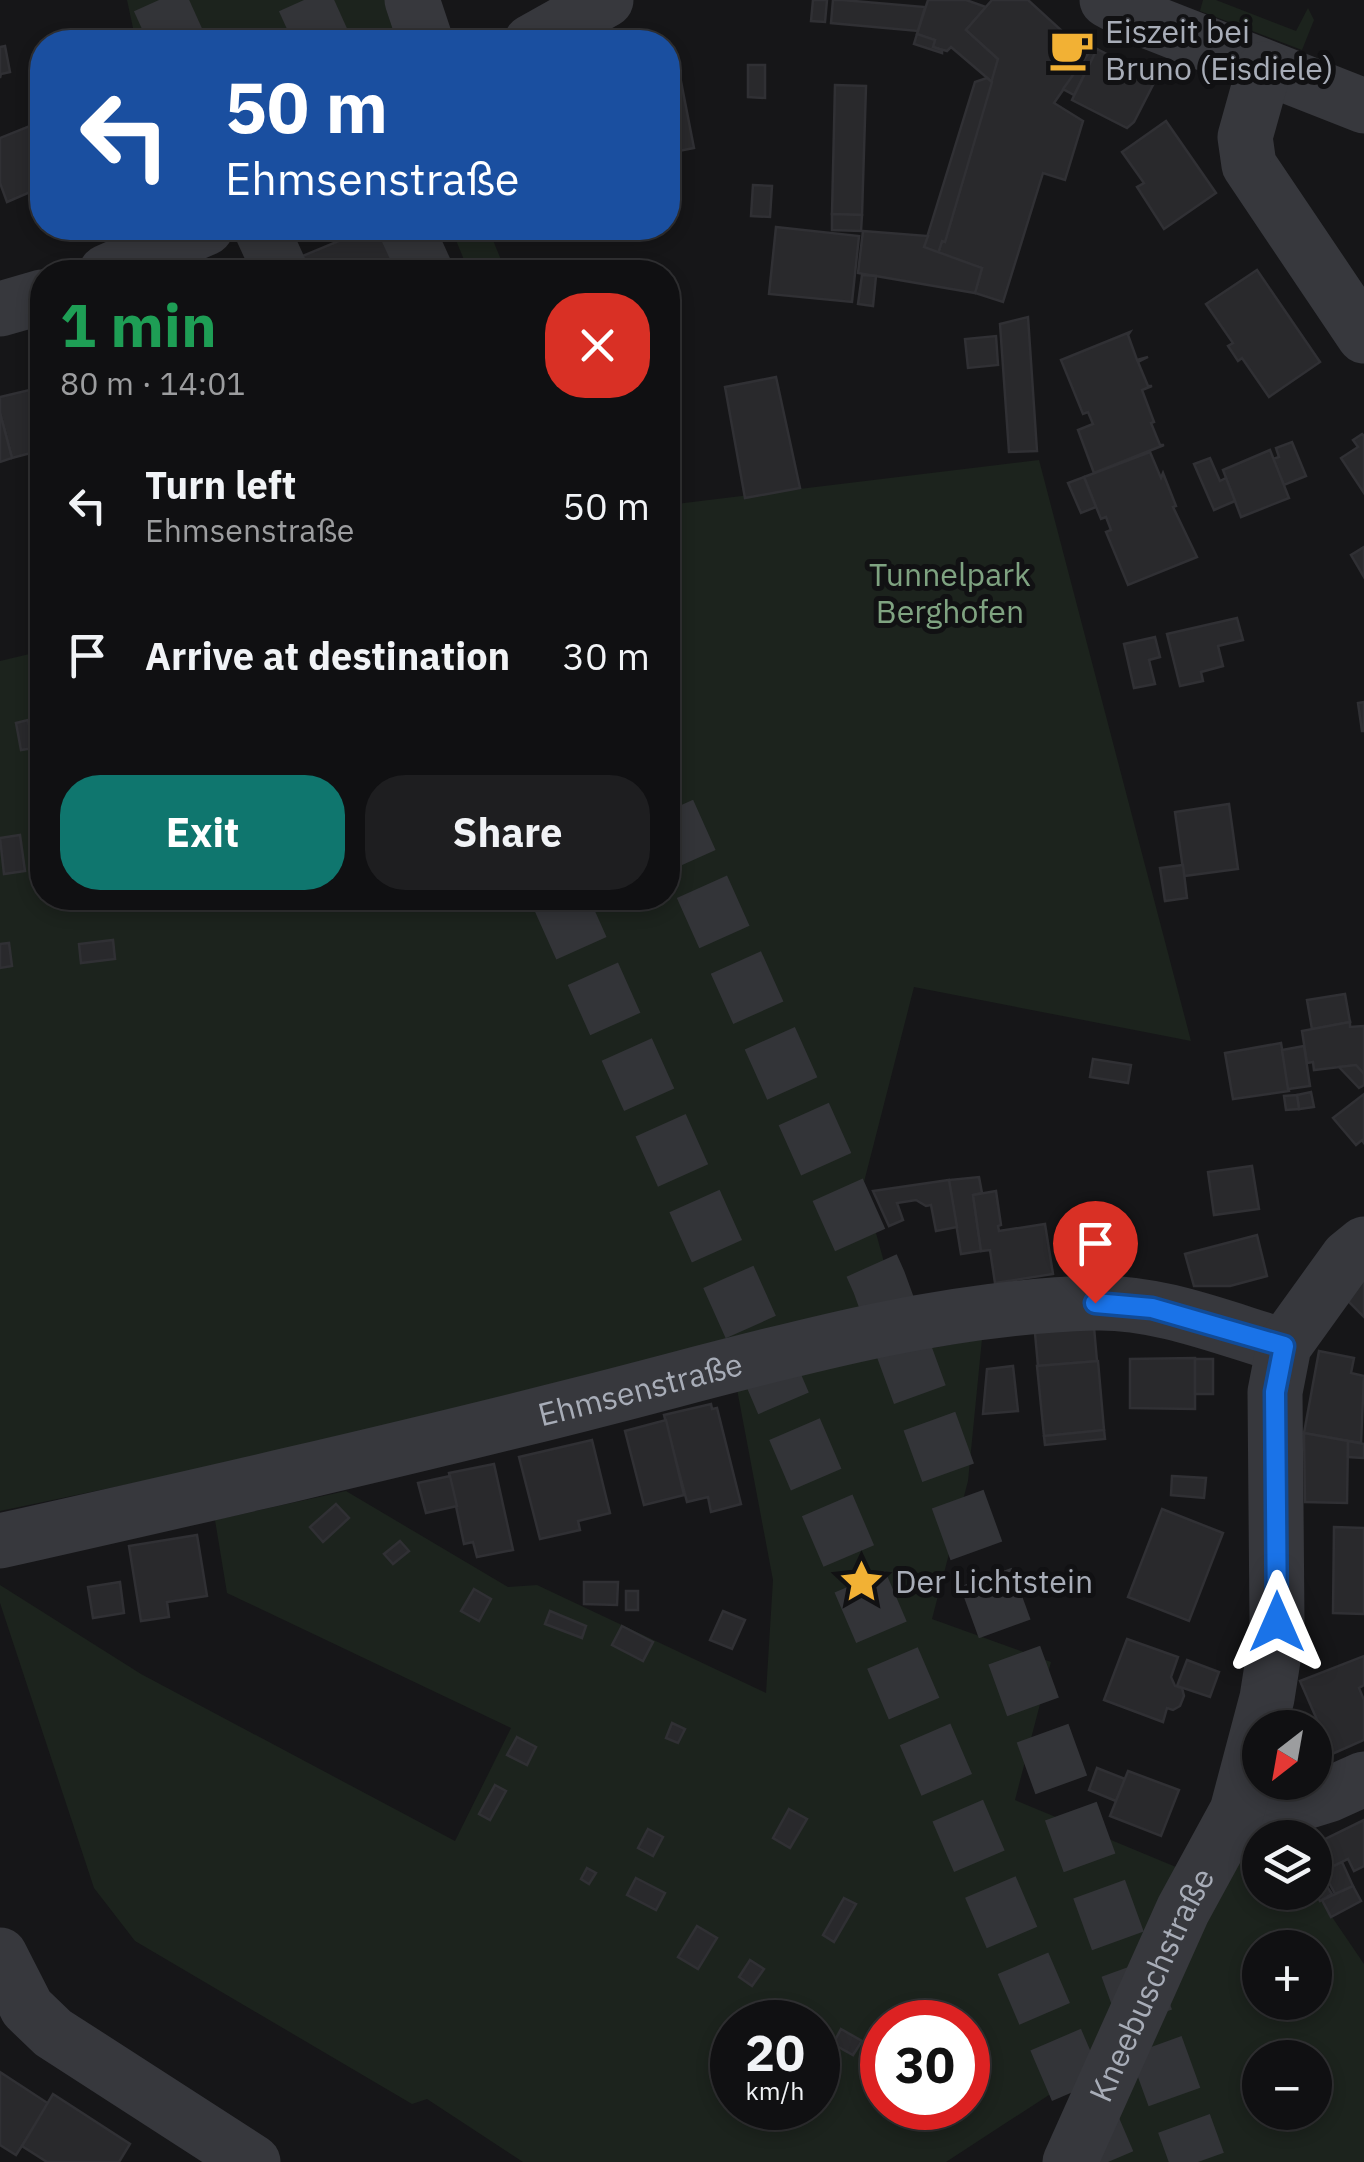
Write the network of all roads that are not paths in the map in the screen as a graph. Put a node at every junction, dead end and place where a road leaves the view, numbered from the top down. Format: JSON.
{"nodes":[{"id":1,"x":412,"y":0,"type":"edge"},
{"id":2,"x":606,"y":0,"type":"edge"},
{"id":3,"x":1107,"y":0,"type":"edge"},
{"id":4,"x":422,"y":30,"type":"edge"},
{"id":5,"x":552,"y":30,"type":"edge"},
{"id":6,"x":1264,"y":69,"type":"junction"},
{"id":7,"x":1364,"y":106,"type":"edge"},
{"id":8,"x":179,"y":240,"type":"edge"},
{"id":9,"x":133,"y":260,"type":"edge"},
{"id":10,"x":30,"y":300,"type":"edge"},
{"id":11,"x":0,"y":309,"type":"edge"},
{"id":12,"x":1364,"y":336,"type":"edge"},
{"id":13,"x":1364,"y":1244,"type":"edge"},
{"id":14,"x":1284,"y":1346,"type":"junction"},
{"id":15,"x":0,"y":1541,"type":"edge"},
{"id":16,"x":1364,"y":1779,"type":"edge"},
{"id":17,"x":1236,"y":1810,"type":"junction"},
{"id":18,"x":0,"y":1955,"type":"edge"},
{"id":19,"x":253,"y":2162,"type":"edge"},
{"id":20,"x":1070,"y":2162,"type":"edge"}],
"edges":[{"from":1,"to":4,"type":"street"},
{"from":2,"to":5,"type":"street"},
{"from":3,"to":6,"type":"street"},
{"from":6,"to":7,"type":"street"},
{"from":6,"to":12,"type":"street"},
{"from":8,"to":9,"type":"street"},
{"from":10,"to":11,"type":"street"},
{"from":13,"to":14,"type":"street","name":"Kneebuschstraße"},
{"from":14,"to":15,"type":"street","name":"Ehmsenstraße"},
{"from":14,"to":17,"type":"street","name":"Kneebuschstraße"},
{"from":16,"to":17,"type":"street"},
{"from":17,"to":20,"type":"street","name":"Kneebuschstraße"},
{"from":18,"to":19,"type":"street"}]}
